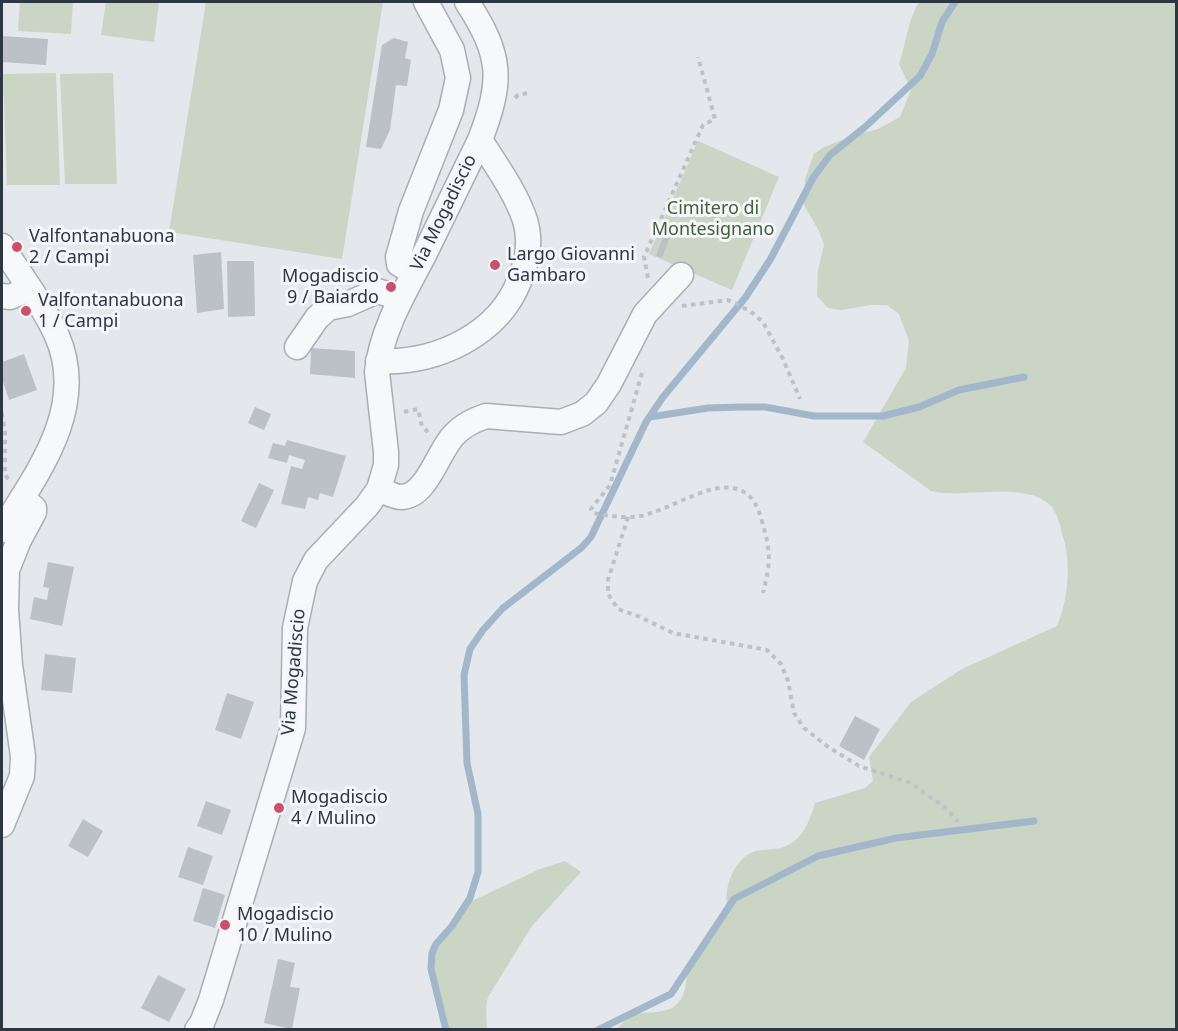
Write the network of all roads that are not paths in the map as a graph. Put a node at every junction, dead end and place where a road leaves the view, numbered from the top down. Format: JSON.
{"nodes":[{"id":1,"x":426,"y":2,"type":"edge"},
{"id":2,"x":467,"y":2,"type":"edge"},
{"id":3,"x":480,"y":140,"type":"junction"},
{"id":4,"x":2,"y":246,"type":"edge"},
{"id":5,"x":414,"y":273,"type":"junction"},
{"id":6,"x":681,"y":275,"type":"dead end"},
{"id":7,"x":29,"y":289,"type":"junction"},
{"id":8,"x":2,"y":296,"type":"edge"},
{"id":9,"x":401,"y":298,"type":"junction"},
{"id":10,"x":297,"y":347,"type":"dead end"},
{"id":11,"x":378,"y":361,"type":"junction"},
{"id":12,"x":379,"y":489,"type":"junction"},
{"id":13,"x":22,"y":498,"type":"junction"},
{"id":14,"x":2,"y":530,"type":"edge"},
{"id":15,"x":2,"y":825,"type":"edge"},
{"id":16,"x":197,"y":1029,"type":"edge"}],
"edges":[{"from":1,"to":5,"type":"street"},
{"from":2,"to":3,"type":"street","name":"Via Mogadiscio"},
{"from":3,"to":5,"type":"street","name":"Via Mogadiscio"},
{"from":3,"to":11,"type":"street"},
{"from":4,"to":7,"type":"street"},
{"from":5,"to":9,"type":"street","name":"Via Mogadiscio"},
{"from":6,"to":12,"type":"street"},
{"from":7,"to":8,"type":"street"},
{"from":7,"to":13,"type":"street"},
{"from":9,"to":10,"type":"street"},
{"from":9,"to":11,"type":"street","name":"Via Mogadiscio"},
{"from":11,"to":12,"type":"street","name":"Via Mogadiscio"},
{"from":12,"to":16,"type":"street","name":"Via Mogadiscio"},
{"from":13,"to":14,"type":"street"},
{"from":13,"to":15,"type":"street"}]}
